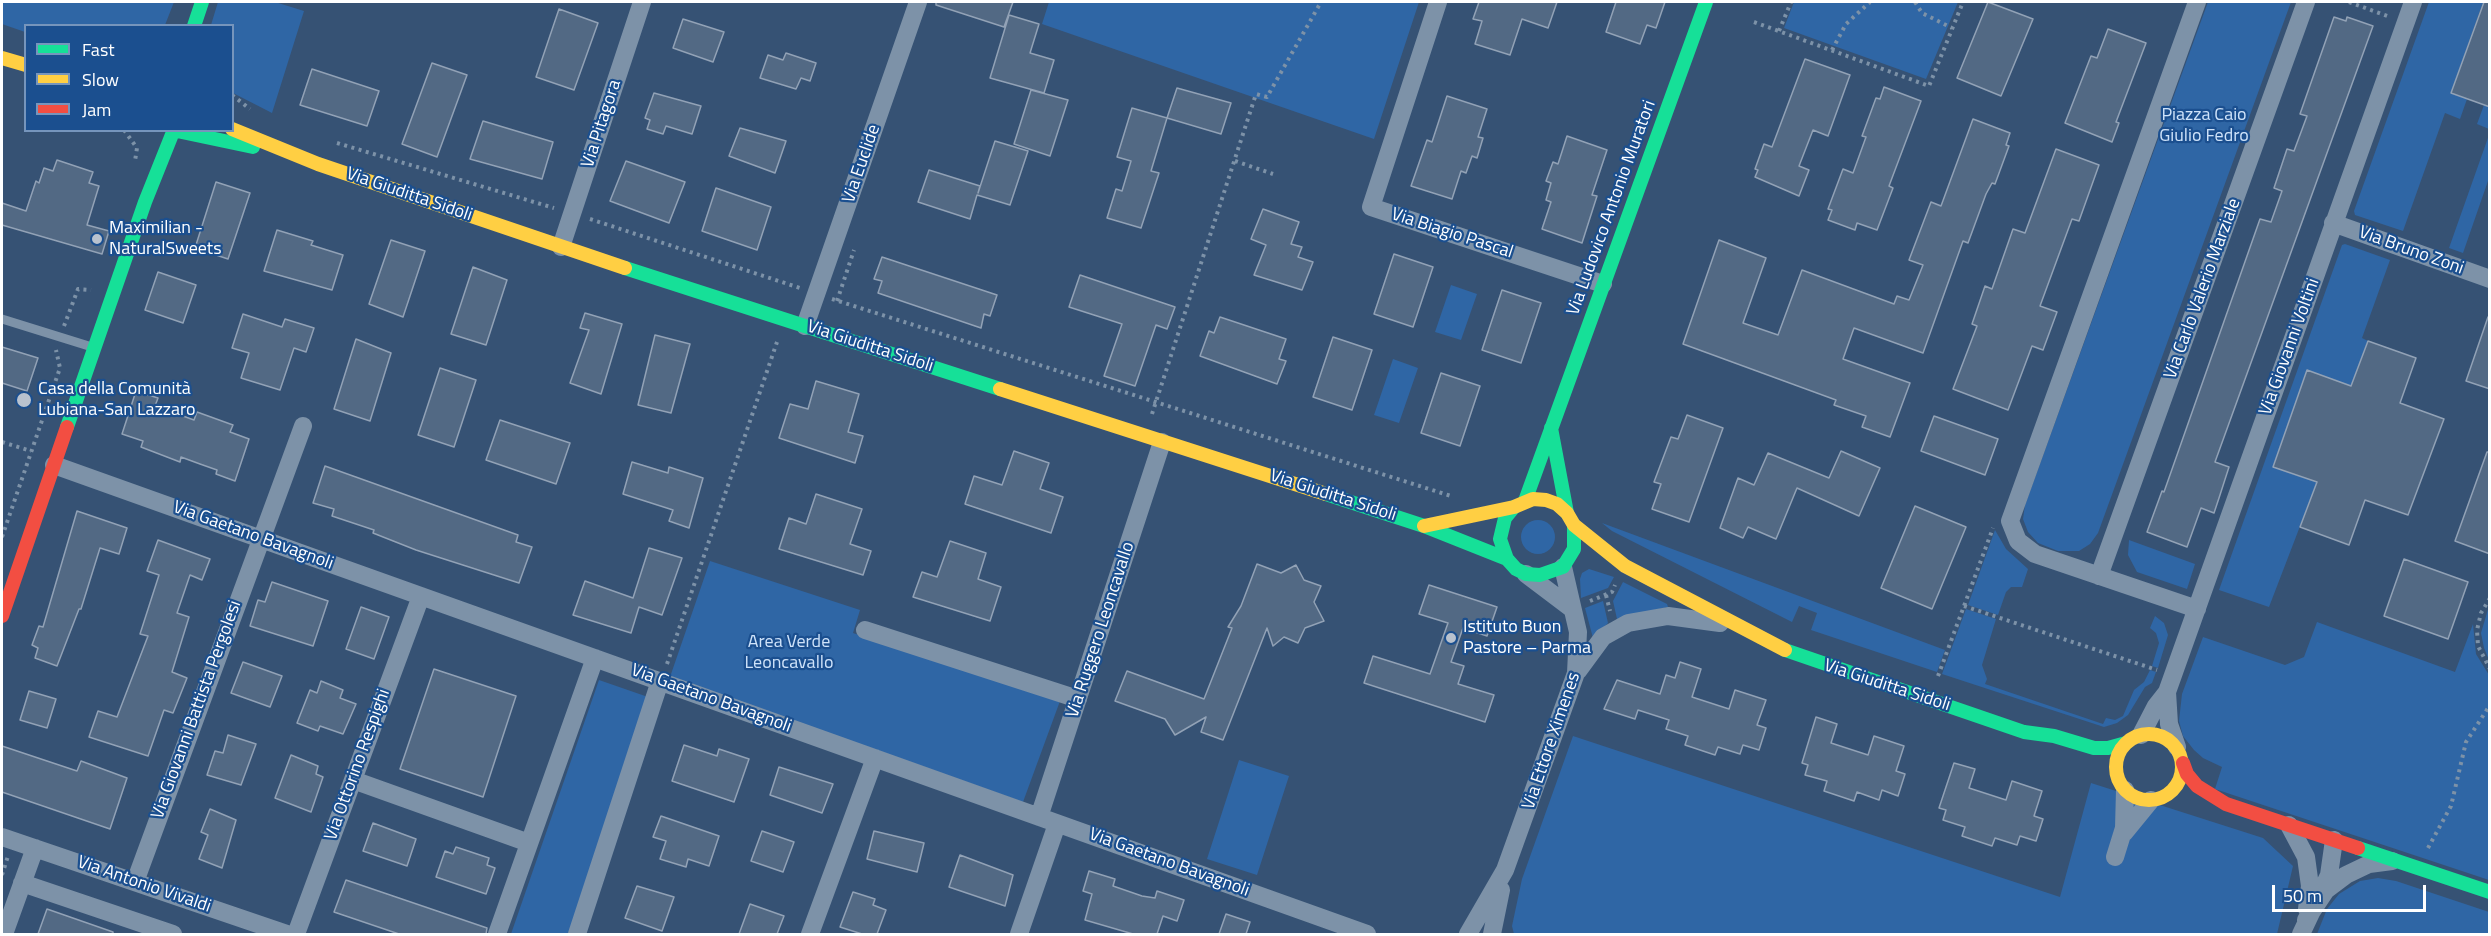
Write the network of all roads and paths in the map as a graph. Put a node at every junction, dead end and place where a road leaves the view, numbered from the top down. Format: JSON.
{"nodes":[{"id":1,"x":202,"y":2,"type":"edge"},
{"id":2,"x":642,"y":2,"type":"edge"},
{"id":3,"x":918,"y":2,"type":"edge"},
{"id":4,"x":1322,"y":2,"type":"edge"},
{"id":5,"x":1438,"y":2,"type":"edge"},
{"id":6,"x":1706,"y":2,"type":"edge"},
{"id":7,"x":1791,"y":2,"type":"edge"},
{"id":8,"x":1870,"y":2,"type":"edge"},
{"id":9,"x":1915,"y":2,"type":"edge"},
{"id":10,"x":1963,"y":2,"type":"edge"},
{"id":11,"x":2197,"y":2,"type":"edge"},
{"id":12,"x":2306,"y":2,"type":"edge"},
{"id":13,"x":2406,"y":3,"type":"edge"},
{"id":14,"x":1754,"y":22,"type":"dead end"},
{"id":15,"x":195,"y":24,"type":"edge"},
{"id":16,"x":1952,"y":28,"type":"junction"},
{"id":17,"x":1779,"y":31,"type":"junction"},
{"id":18,"x":1832,"y":50,"type":"junction"},
{"id":19,"x":2,"y":58,"type":"edge"},
{"id":20,"x":24,"y":64,"type":"edge"},
{"id":21,"x":234,"y":96,"type":"edge"},
{"id":22,"x":255,"y":112,"type":"dead end"},
{"id":23,"x":234,"y":130,"type":"edge"},
{"id":24,"x":172,"y":132,"type":"edge"},
{"id":25,"x":176,"y":132,"type":"edge"},
{"id":26,"x":152,"y":142,"type":"dead end"},
{"id":27,"x":332,"y":142,"type":"dead end"},
{"id":28,"x":1234,"y":161,"type":"junction"},
{"id":29,"x":318,"y":164,"type":"junction"},
{"id":30,"x":1273,"y":174,"type":"dead end"},
{"id":31,"x":145,"y":202,"type":"junction"},
{"id":32,"x":573,"y":214,"type":"junction"},
{"id":33,"x":2333,"y":223,"type":"junction"},
{"id":34,"x":561,"y":247,"type":"junction"},
{"id":35,"x":2490,"y":279,"type":"edge"},
{"id":36,"x":1603,"y":284,"type":"junction"},
{"id":37,"x":796,"y":287,"type":"junction"},
{"id":38,"x":817,"y":294,"type":"junction"},
{"id":39,"x":2,"y":319,"type":"edge"},
{"id":40,"x":785,"y":319,"type":"junction"},
{"id":41,"x":805,"y":326,"type":"junction"},
{"id":42,"x":94,"y":348,"type":"junction"},
{"id":43,"x":1156,"y":402,"type":"junction"},
{"id":44,"x":303,"y":426,"type":"dead end"},
{"id":45,"x":1551,"y":426,"type":"junction"},
{"id":46,"x":1153,"y":440,"type":"junction"},
{"id":47,"x":2,"y":442,"type":"edge"},
{"id":48,"x":32,"y":451,"type":"dead end"},
{"id":49,"x":54,"y":465,"type":"junction"},
{"id":50,"x":1456,"y":498,"type":"dead end"},
{"id":51,"x":1519,"y":504,"type":"junction"},
{"id":52,"x":1567,"y":513,"type":"junction"},
{"id":53,"x":1997,"y":517,"type":"dead end"},
{"id":54,"x":1574,"y":525,"type":"junction"},
{"id":55,"x":1424,"y":526,"type":"junction"},
{"id":56,"x":260,"y":538,"type":"junction"},
{"id":57,"x":1507,"y":559,"type":"junction"},
{"id":58,"x":1565,"y":564,"type":"junction"},
{"id":59,"x":1625,"y":566,"type":"junction"},
{"id":60,"x":1526,"y":574,"type":"junction"},
{"id":61,"x":2099,"y":576,"type":"junction"},
{"id":62,"x":421,"y":596,"type":"junction"},
{"id":63,"x":2490,"y":598,"type":"edge"},
{"id":64,"x":1964,"y":606,"type":"junction"},
{"id":65,"x":1571,"y":608,"type":"junction"},
{"id":66,"x":2196,"y":609,"type":"junction"},
{"id":67,"x":2,"y":616,"type":"edge"},
{"id":68,"x":865,"y":630,"type":"dead end"},
{"id":69,"x":1756,"y":635,"type":"junction"},
{"id":70,"x":595,"y":658,"type":"junction"},
{"id":71,"x":2490,"y":669,"type":"edge"},
{"id":72,"x":2160,"y":671,"type":"dead end"},
{"id":73,"x":1927,"y":673,"type":"dead end"},
{"id":74,"x":1938,"y":676,"type":"junction"},
{"id":75,"x":1574,"y":678,"type":"junction"},
{"id":76,"x":1949,"y":680,"type":"dead end"},
{"id":77,"x":660,"y":681,"type":"junction"},
{"id":78,"x":2167,"y":692,"type":"junction"},
{"id":79,"x":1078,"y":699,"type":"junction"},
{"id":80,"x":2490,"y":705,"type":"edge"},
{"id":81,"x":2020,"y":731,"type":"junction"},
{"id":82,"x":2134,"y":739,"type":"junction"},
{"id":83,"x":2180,"y":755,"type":"junction"},
{"id":84,"x":875,"y":758,"type":"junction"},
{"id":85,"x":353,"y":780,"type":"junction"},
{"id":86,"x":2121,"y":782,"type":"junction"},
{"id":87,"x":2160,"y":797,"type":"junction"},
{"id":88,"x":2228,"y":805,"type":"junction"},
{"id":89,"x":1039,"y":817,"type":"junction"},
{"id":90,"x":1058,"y":824,"type":"junction"},
{"id":91,"x":2289,"y":825,"type":"junction"},
{"id":92,"x":2124,"y":833,"type":"junction"},
{"id":93,"x":2,"y":837,"type":"edge"},
{"id":94,"x":2334,"y":840,"type":"junction"},
{"id":95,"x":529,"y":843,"type":"junction"},
{"id":96,"x":35,"y":848,"type":"junction"},
{"id":97,"x":2115,"y":857,"type":"dead end"},
{"id":98,"x":2394,"y":860,"type":"junction"},
{"id":99,"x":2414,"y":867,"type":"junction"},
{"id":100,"x":1505,"y":870,"type":"junction"},
{"id":101,"x":135,"y":882,"type":"junction"},
{"id":102,"x":22,"y":884,"type":"junction"},
{"id":103,"x":2490,"y":892,"type":"edge"},
{"id":104,"x":2304,"y":927,"type":"edge"},
{"id":105,"x":4,"y":934,"type":"edge"},
{"id":106,"x":173,"y":934,"type":"edge"},
{"id":107,"x":287,"y":934,"type":"edge"},
{"id":108,"x":296,"y":934,"type":"edge"},
{"id":109,"x":497,"y":934,"type":"edge"},
{"id":110,"x":577,"y":934,"type":"edge"},
{"id":111,"x":810,"y":934,"type":"edge"},
{"id":112,"x":1019,"y":934,"type":"edge"},
{"id":113,"x":1368,"y":934,"type":"edge"},
{"id":114,"x":1468,"y":934,"type":"edge"},
{"id":115,"x":1492,"y":934,"type":"edge"}],
"edges":[{"from":1,"to":15,"type":"street"},
{"from":2,"to":32,"type":"street","name":"Via Pitagora"},
{"from":3,"to":38,"type":"street","name":"Via Euclide"},
{"from":4,"to":28,"type":"path"},
{"from":5,"to":36,"type":"street","name":"Via Biagio Pascal"},
{"from":6,"to":36,"type":"street","name":"Via Ludovico Antonio Muratori"},
{"from":7,"to":17,"type":"path"},
{"from":8,"to":18,"type":"path"},
{"from":9,"to":16,"type":"path"},
{"from":10,"to":16,"type":"path"},
{"from":11,"to":61,"type":"street"},
{"from":12,"to":61,"type":"street","name":"Via Carlo Valerio Marziale"},
{"from":13,"to":33,"type":"street","name":"Via Giovanni Voltini"},
{"from":14,"to":17,"type":"path"},
{"from":16,"to":18,"type":"path"},
{"from":17,"to":18,"type":"path"},
{"from":19,"to":20,"type":"street"},
{"from":21,"to":22,"type":"path"},
{"from":23,"to":29,"type":"street","name":"Via Giuditta Sidoli"},
{"from":24,"to":31,"type":"street"},
{"from":25,"to":29,"type":"street","name":"Via Giuditta Sidoli"},
{"from":26,"to":31,"type":"street"},
{"from":27,"to":32,"type":"path"},
{"from":28,"to":30,"type":"path"},
{"from":28,"to":43,"type":"path"},
{"from":29,"to":34,"type":"street","name":"Via Giuditta Sidoli"},
{"from":31,"to":42,"type":"street"},
{"from":32,"to":34,"type":"street","name":"Via Pitagora"},
{"from":32,"to":37,"type":"path"},
{"from":33,"to":35,"type":"street","name":"Via Bruno Zoni"},
{"from":33,"to":66,"type":"street","name":"Via Giovanni Voltini"},
{"from":34,"to":40,"type":"street","name":"Via Giuditta Sidoli"},
{"from":36,"to":45,"type":"street","name":"Via Ludovico Antonio Muratori"},
{"from":37,"to":38,"type":"path"},
{"from":37,"to":40,"type":"path"},
{"from":38,"to":41,"type":"street","name":"Via Euclide"},
{"from":38,"to":43,"type":"path"},
{"from":39,"to":42,"type":"lane"},
{"from":40,"to":41,"type":"street","name":"Via Giuditta Sidoli"},
{"from":40,"to":77,"type":"path"},
{"from":41,"to":46,"type":"street","name":"Via Giuditta Sidoli"},
{"from":42,"to":49,"type":"street"},
{"from":43,"to":46,"type":"path"},
{"from":43,"to":50,"type":"path"},
{"from":44,"to":56,"type":"street","name":"Via Giovanni Battista Pergolesi"},
{"from":45,"to":51,"type":"street","name":"Via Ludovico Antonio Muratori"},
{"from":45,"to":52,"type":"street"},
{"from":46,"to":55,"type":"street","name":"Via Giuditta Sidoli"},
{"from":46,"to":79,"type":"street","name":"Via Ruggero Leoncavallo"},
{"from":47,"to":48,"type":"path"},
{"from":49,"to":56,"type":"street","name":"Via Gaetano Bavagnoli"},
{"from":49,"to":67,"type":"street"},
{"from":51,"to":52,"type":"street","name":"Via Giuditta Sidoli"},
{"from":51,"to":55,"type":"street","name":"Via Giuditta Sidoli"},
{"from":51,"to":57,"type":"street"},
{"from":52,"to":54,"type":"street","name":"Via Giuditta Sidoli"},
{"from":53,"to":64,"type":"path"},
{"from":54,"to":58,"type":"street"},
{"from":54,"to":59,"type":"street","name":"Via Giuditta Sidoli"},
{"from":55,"to":57,"type":"street","name":"Via Giuditta Sidoli"},
{"from":56,"to":62,"type":"street","name":"Via Gaetano Bavagnoli"},
{"from":56,"to":101,"type":"street","name":"Via Giovanni Battista Pergolesi"},
{"from":57,"to":60,"type":"street","name":"Via Giuditta Sidoli"},
{"from":58,"to":59,"type":"street","name":"Via Giuditta Sidoli"},
{"from":58,"to":60,"type":"street","name":"Via Giuditta Sidoli"},
{"from":58,"to":65,"type":"street","name":"Via Ettore Ximenes"},
{"from":59,"to":65,"type":"path"},
{"from":59,"to":69,"type":"street","name":"Via Giuditta Sidoli"},
{"from":60,"to":65,"type":"street"},
{"from":61,"to":66,"type":"street"},
{"from":62,"to":70,"type":"street","name":"Via Gaetano Bavagnoli"},
{"from":62,"to":85,"type":"street","name":"Via Ottorino Respighi"},
{"from":63,"to":71,"type":"path"},
{"from":64,"to":72,"type":"path"},
{"from":64,"to":74,"type":"path"},
{"from":65,"to":75,"type":"street","name":"Via Ettore Ximenes"},
{"from":66,"to":78,"type":"street","name":"Via Giovanni Voltini"},
{"from":68,"to":79,"type":"street"},
{"from":69,"to":75,"type":"street","name":"Via Giuditta Sidoli"},
{"from":69,"to":81,"type":"street","name":"Via Giuditta Sidoli"},
{"from":70,"to":77,"type":"street","name":"Via Gaetano Bavagnoli"},
{"from":70,"to":95,"type":"street"},
{"from":73,"to":74,"type":"path"},
{"from":74,"to":76,"type":"path"},
{"from":75,"to":100,"type":"street","name":"Via Ettore Ximenes"},
{"from":77,"to":84,"type":"street","name":"Via Gaetano Bavagnoli"},
{"from":77,"to":110,"type":"street"},
{"from":78,"to":82,"type":"street","name":"Via Giovanni Voltini"},
{"from":78,"to":83,"type":"street","name":"Via Giovanni Voltini"},
{"from":79,"to":89,"type":"street","name":"Via Ruggero Leoncavallo"},
{"from":80,"to":99,"type":"path"},
{"from":81,"to":82,"type":"street","name":"Via Giuditta Sidoli"},
{"from":81,"to":86,"type":"street","name":"Via Giuditta Sidoli"},
{"from":82,"to":83,"type":"street","name":"Via Giuditta Sidoli"},
{"from":82,"to":86,"type":"street"},
{"from":83,"to":87,"type":"street"},
{"from":83,"to":88,"type":"street","name":"Via Giuditta Sidoli"},
{"from":84,"to":89,"type":"street","name":"Via Gaetano Bavagnoli"},
{"from":84,"to":111,"type":"street"},
{"from":85,"to":95,"type":"street"},
{"from":85,"to":108,"type":"street","name":"Via Ottorino Respighi"},
{"from":86,"to":87,"type":"street","name":"Via Giuditta Sidoli"},
{"from":86,"to":92,"type":"street"},
{"from":87,"to":88,"type":"street","name":"Via Giuditta Sidoli"},
{"from":87,"to":92,"type":"street"},
{"from":88,"to":91,"type":"street","name":"Via Giuditta Sidoli"},
{"from":89,"to":90,"type":"street","name":"Via Gaetano Bavagnoli"},
{"from":90,"to":112,"type":"street"},
{"from":90,"to":113,"type":"street","name":"Via Gaetano Bavagnoli"},
{"from":91,"to":94,"type":"street","name":"Via Giuditta Sidoli"},
{"from":91,"to":104,"type":"street"},
{"from":92,"to":97,"type":"street"},
{"from":93,"to":96,"type":"street","name":"Via Antonio Vivaldi"},
{"from":94,"to":98,"type":"street","name":"Via Giuditta Sidoli"},
{"from":94,"to":104,"type":"street"},
{"from":95,"to":109,"type":"street"},
{"from":96,"to":101,"type":"street","name":"Via Antonio Vivaldi"},
{"from":96,"to":102,"type":"street"},
{"from":98,"to":99,"type":"street","name":"Via Giuditta Sidoli"},
{"from":98,"to":104,"type":"street"},
{"from":99,"to":103,"type":"street","name":"Via Giuditta Sidoli"},
{"from":100,"to":114,"type":"street","name":"Via Ettore Ximenes"},
{"from":100,"to":115,"type":"street","name":"Via Ettore Ximenes"},
{"from":101,"to":107,"type":"street","name":"Via Antonio Vivaldi"},
{"from":102,"to":105,"type":"street"},
{"from":102,"to":106,"type":"street"}]}
